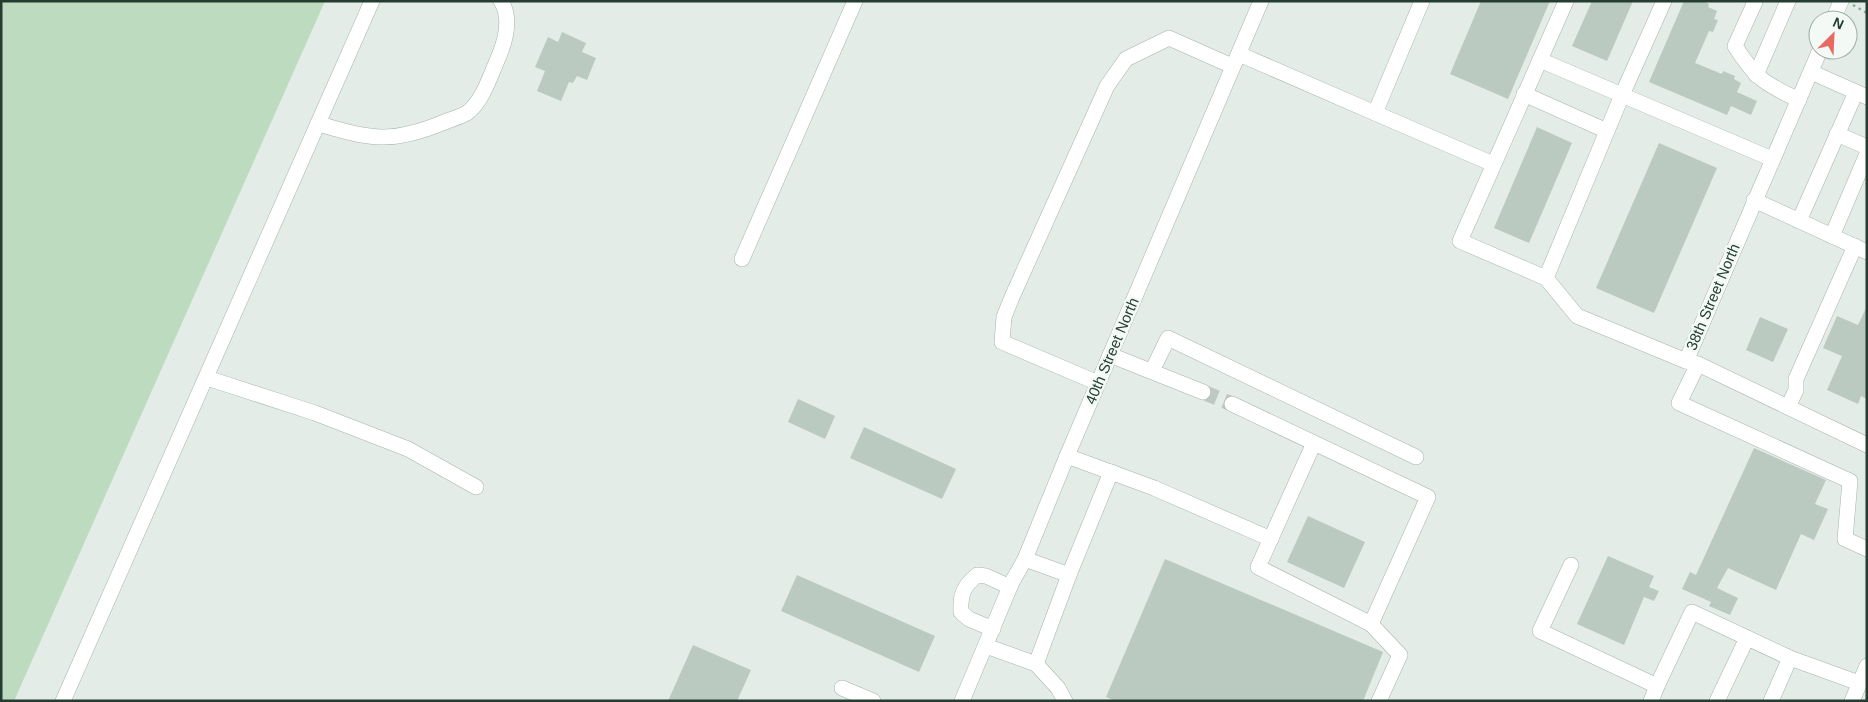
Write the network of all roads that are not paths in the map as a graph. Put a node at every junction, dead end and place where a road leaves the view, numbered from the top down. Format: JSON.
{"nodes":[{"id":1,"x":372,"y":1,"type":"edge"},
{"id":2,"x":501,"y":1,"type":"edge"},
{"id":3,"x":855,"y":1,"type":"edge"},
{"id":4,"x":1261,"y":1,"type":"edge"},
{"id":5,"x":1422,"y":1,"type":"edge"},
{"id":6,"x":1566,"y":1,"type":"edge"},
{"id":7,"x":1664,"y":1,"type":"edge"},
{"id":8,"x":1788,"y":1,"type":"edge"},
{"id":9,"x":1754,"y":2,"type":"edge"},
{"id":10,"x":1236,"y":60,"type":"junction"},
{"id":11,"x":1540,"y":60,"type":"junction"},
{"id":12,"x":1816,"y":60,"type":"edge"},
{"id":13,"x":1811,"y":72,"type":"junction"},
{"id":14,"x":1756,"y":75,"type":"junction"},
{"id":15,"x":1524,"y":94,"type":"junction"},
{"id":16,"x":1861,"y":94,"type":"edge"},
{"id":17,"x":1622,"y":95,"type":"junction"},
{"id":18,"x":1798,"y":100,"type":"junction"},
{"id":19,"x":1375,"y":113,"type":"junction"},
{"id":20,"x":319,"y":124,"type":"junction"},
{"id":21,"x":1607,"y":131,"type":"junction"},
{"id":22,"x":1837,"y":134,"type":"junction"},
{"id":23,"x":1867,"y":146,"type":"edge"},
{"id":24,"x":1867,"y":154,"type":"edge"},
{"id":25,"x":1772,"y":160,"type":"junction"},
{"id":26,"x":1492,"y":164,"type":"junction"},
{"id":27,"x":1754,"y":200,"type":"junction"},
{"id":28,"x":1799,"y":221,"type":"junction"},
{"id":29,"x":1832,"y":236,"type":"junction"},
{"id":30,"x":1861,"y":249,"type":"edge"},
{"id":31,"x":742,"y":259,"type":"dead end"},
{"id":32,"x":1546,"y":278,"type":"junction"},
{"id":33,"x":1110,"y":355,"type":"junction"},
{"id":34,"x":1692,"y":363,"type":"junction"},
{"id":35,"x":1152,"y":371,"type":"junction"},
{"id":36,"x":207,"y":378,"type":"junction"},
{"id":37,"x":1098,"y":383,"type":"junction"},
{"id":38,"x":1202,"y":392,"type":"tunnel mouth"},
{"id":39,"x":1232,"y":404,"type":"tunnel mouth"},
{"id":40,"x":1788,"y":407,"type":"junction"},
{"id":41,"x":1314,"y":443,"type":"junction"},
{"id":42,"x":1867,"y":445,"type":"edge"},
{"id":43,"x":1067,"y":456,"type":"junction"},
{"id":44,"x":1416,"y":458,"type":"dead end"},
{"id":45,"x":1111,"y":472,"type":"junction"},
{"id":46,"x":476,"y":487,"type":"dead end"},
{"id":47,"x":1271,"y":539,"type":"junction"},
{"id":48,"x":1867,"y":549,"type":"edge"},
{"id":49,"x":1025,"y":559,"type":"junction"},
{"id":50,"x":1571,"y":565,"type":"dead end"},
{"id":51,"x":1068,"y":575,"type":"junction"},
{"id":52,"x":1010,"y":587,"type":"junction"},
{"id":53,"x":1371,"y":624,"type":"junction"},
{"id":54,"x":993,"y":629,"type":"junction"},
{"id":55,"x":1746,"y":638,"type":"junction"},
{"id":56,"x":986,"y":646,"type":"junction"},
{"id":57,"x":1790,"y":658,"type":"junction"},
{"id":58,"x":1036,"y":664,"type":"junction"},
{"id":59,"x":1867,"y":666,"type":"edge"},
{"id":60,"x":1859,"y":683,"type":"junction"},
{"id":61,"x":1658,"y":686,"type":"junction"},
{"id":62,"x":842,"y":688,"type":"dead end"},
{"id":63,"x":64,"y":701,"type":"edge"},
{"id":64,"x":873,"y":701,"type":"edge"},
{"id":65,"x":962,"y":701,"type":"edge"},
{"id":66,"x":1065,"y":701,"type":"edge"},
{"id":67,"x":1379,"y":701,"type":"edge"},
{"id":68,"x":1650,"y":701,"type":"edge"},
{"id":69,"x":1717,"y":701,"type":"edge"},
{"id":70,"x":1771,"y":701,"type":"edge"},
{"id":71,"x":1852,"y":701,"type":"edge"}],
"edges":[{"from":1,"to":20,"type":"street"},
{"from":2,"to":20,"type":"street"},
{"from":3,"to":31,"type":"street"},
{"from":4,"to":10,"type":"street","name":"40th Street North"},
{"from":5,"to":19,"type":"street"},
{"from":6,"to":11,"type":"street"},
{"from":7,"to":17,"type":"street"},
{"from":8,"to":14,"type":"street"},
{"from":9,"to":14,"type":"street"},
{"from":10,"to":19,"type":"street"},
{"from":10,"to":33,"type":"street","name":"40th Street North"},
{"from":10,"to":37,"type":"street"},
{"from":11,"to":15,"type":"street"},
{"from":11,"to":17,"type":"street"},
{"from":12,"to":13,"type":"street","name":"38th Street North"},
{"from":13,"to":16,"type":"street"},
{"from":13,"to":18,"type":"street","name":"38th Street North"},
{"from":14,"to":18,"type":"street"},
{"from":15,"to":21,"type":"street"},
{"from":15,"to":26,"type":"street"},
{"from":16,"to":22,"type":"street"},
{"from":17,"to":21,"type":"street"},
{"from":17,"to":25,"type":"street"},
{"from":18,"to":25,"type":"street","name":"38th Street North"},
{"from":19,"to":26,"type":"street"},
{"from":20,"to":36,"type":"street"},
{"from":21,"to":32,"type":"street"},
{"from":22,"to":23,"type":"street"},
{"from":22,"to":28,"type":"street"},
{"from":24,"to":29,"type":"street"},
{"from":25,"to":27,"type":"street","name":"38th Street North"},
{"from":26,"to":32,"type":"street"},
{"from":27,"to":28,"type":"street"},
{"from":27,"to":34,"type":"street","name":"38th Street North"},
{"from":28,"to":29,"type":"street"},
{"from":29,"to":30,"type":"street"},
{"from":30,"to":40,"type":"street"},
{"from":32,"to":34,"type":"street"},
{"from":33,"to":35,"type":"street"},
{"from":33,"to":37,"type":"street","name":"40th Street North"},
{"from":34,"to":40,"type":"street","name":"38th Street North"},
{"from":34,"to":48,"type":"street"},
{"from":35,"to":38,"type":"street"},
{"from":35,"to":44,"type":"street"},
{"from":36,"to":46,"type":"street"},
{"from":36,"to":63,"type":"street"},
{"from":37,"to":43,"type":"street","name":"40th Street North"},
{"from":39,"to":41,"type":"street"},
{"from":40,"to":42,"type":"street","name":"38th Street North"},
{"from":41,"to":47,"type":"street"},
{"from":41,"to":53,"type":"street"},
{"from":43,"to":45,"type":"street"},
{"from":43,"to":49,"type":"street","name":"40th Street North"},
{"from":45,"to":47,"type":"street"},
{"from":45,"to":51,"type":"street"},
{"from":47,"to":53,"type":"street"},
{"from":49,"to":51,"type":"street"},
{"from":49,"to":52,"type":"street","name":"40th Street North"},
{"from":50,"to":61,"type":"street"},
{"from":51,"to":58,"type":"street"},
{"from":52,"to":54,"type":"street","name":"40th Street North"},
{"from":52,"to":54,"type":"street"},
{"from":53,"to":67,"type":"street"},
{"from":54,"to":56,"type":"street","name":"40th Street North"},
{"from":55,"to":57,"type":"street"},
{"from":55,"to":61,"type":"street"},
{"from":55,"to":69,"type":"street"},
{"from":56,"to":58,"type":"street"},
{"from":56,"to":65,"type":"street","name":"40th Street North"},
{"from":57,"to":60,"type":"street"},
{"from":57,"to":70,"type":"street"},
{"from":58,"to":66,"type":"street"},
{"from":59,"to":60,"type":"street"},
{"from":60,"to":71,"type":"street"},
{"from":61,"to":68,"type":"street"},
{"from":62,"to":64,"type":"street"}]}
